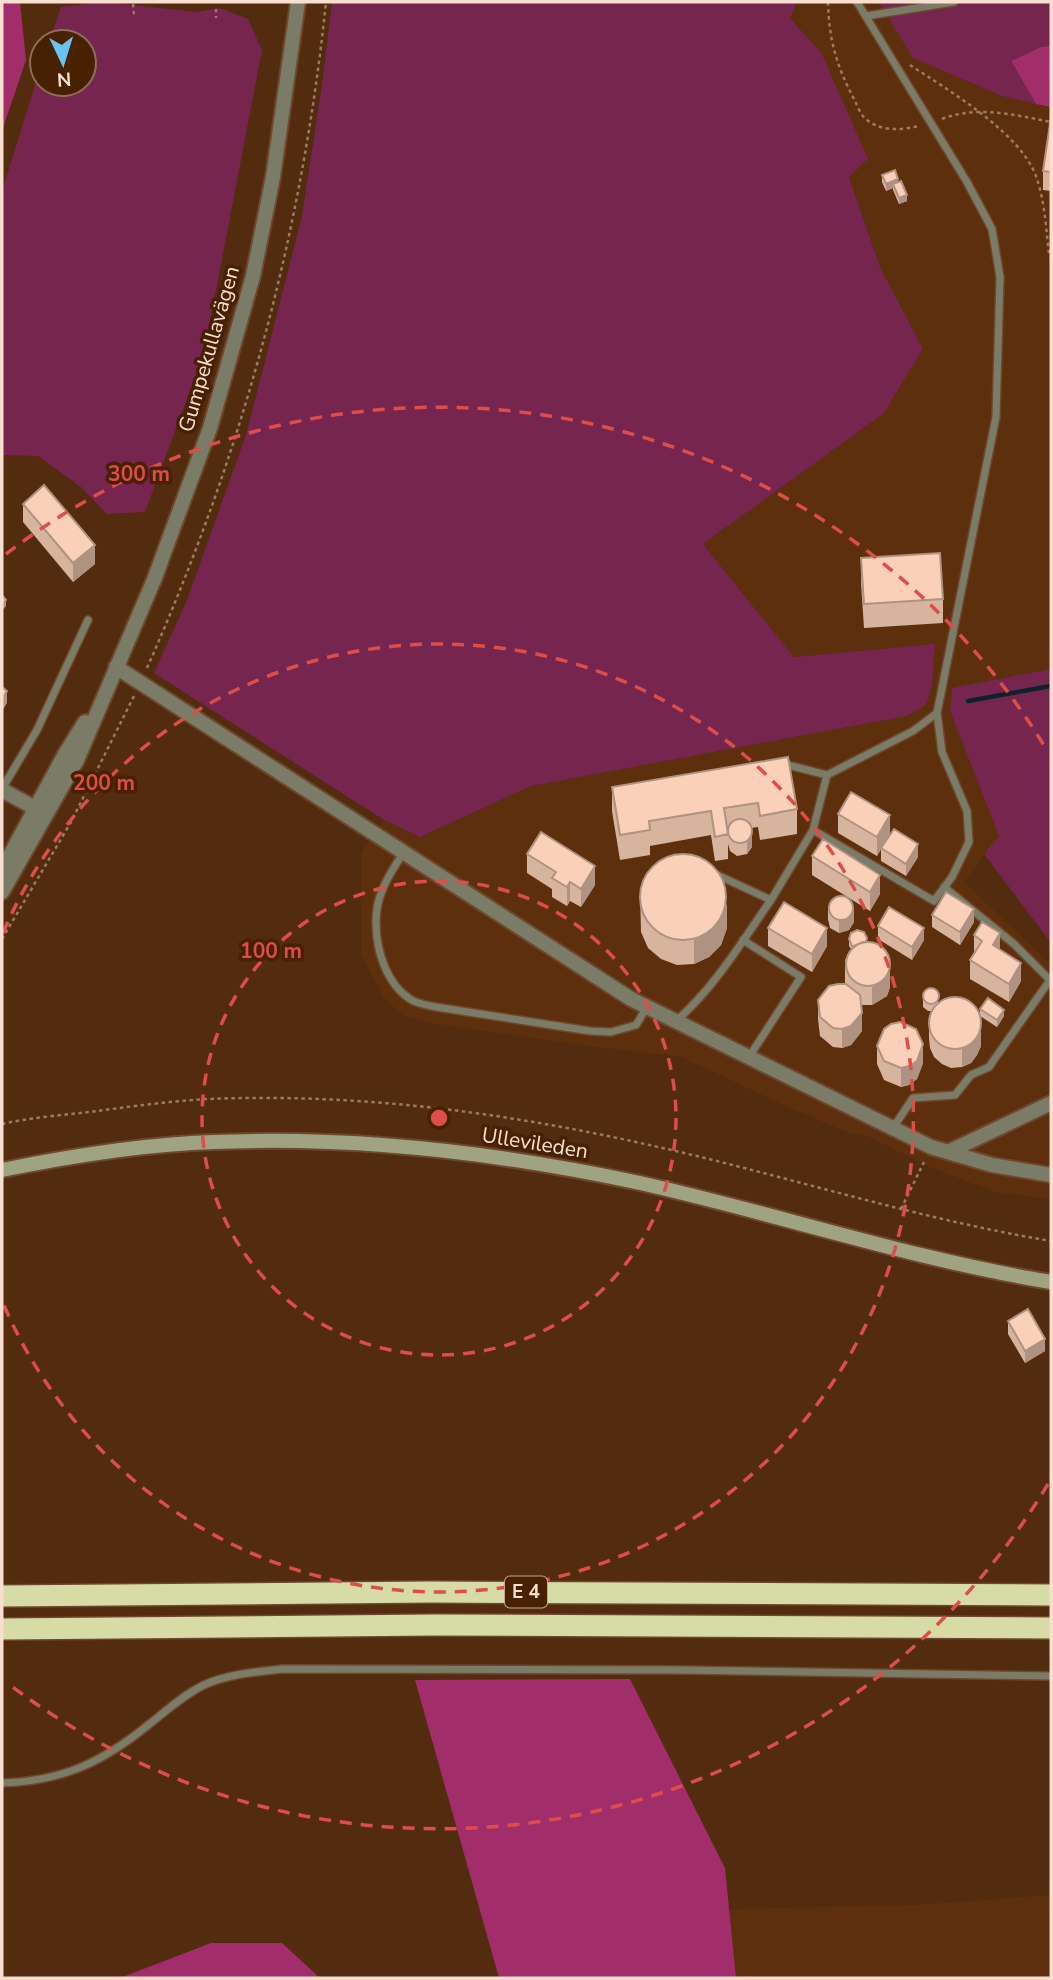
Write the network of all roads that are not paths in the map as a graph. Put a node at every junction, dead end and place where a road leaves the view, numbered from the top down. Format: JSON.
{"nodes":[{"id":1,"x":298,"y":2,"type":"edge"},
{"id":2,"x":857,"y":2,"type":"edge"},
{"id":3,"x":954,"y":2,"type":"edge"},
{"id":4,"x":866,"y":16,"type":"junction"},
{"id":5,"x":88,"y":620,"type":"dead end"},
{"id":6,"x":116,"y":667,"type":"junction"},
{"id":7,"x":937,"y":713,"type":"junction"},
{"id":8,"x":770,"y":765,"type":"edge"},
{"id":9,"x":827,"y":775,"type":"junction"},
{"id":10,"x":2,"y":790,"type":"edge"},
{"id":11,"x":42,"y":812,"type":"junction"},
{"id":12,"x":813,"y":830,"type":"junction"},
{"id":13,"x":403,"y":853,"type":"junction"},
{"id":14,"x":2,"y":870,"type":"edge"},
{"id":15,"x":702,"y":871,"type":"edge"},
{"id":16,"x":944,"y":887,"type":"junction"},
{"id":17,"x":2,"y":892,"type":"edge"},
{"id":18,"x":771,"y":900,"type":"junction"},
{"id":19,"x":743,"y":940,"type":"junction"},
{"id":20,"x":647,"y":1007,"type":"junction"},
{"id":21,"x":675,"y":1022,"type":"junction"},
{"id":22,"x":749,"y":1057,"type":"junction"},
{"id":23,"x":1051,"y":1103,"type":"edge"},
{"id":24,"x":893,"y":1129,"type":"junction"},
{"id":25,"x":948,"y":1152,"type":"junction"},
{"id":26,"x":2,"y":1170,"type":"edge"},
{"id":27,"x":1051,"y":1175,"type":"edge"},
{"id":28,"x":1051,"y":1282,"type":"edge"},
{"id":29,"x":1051,"y":1595,"type":"edge"},
{"id":30,"x":2,"y":1596,"type":"edge"},
{"id":31,"x":1051,"y":1628,"type":"edge"},
{"id":32,"x":2,"y":1629,"type":"edge"},
{"id":33,"x":1051,"y":1676,"type":"edge"},
{"id":34,"x":2,"y":1783,"type":"edge"}],
"edges":[{"from":1,"to":6,"type":"street","name":"Gumpekullavägen"},
{"from":2,"to":4,"type":"lane"},
{"from":3,"to":4,"type":"lane"},
{"from":4,"to":7,"type":"lane"},
{"from":5,"to":10,"type":"lane"},
{"from":6,"to":11,"type":"street","name":"Gumpekullavägen"},
{"from":6,"to":13,"type":"street"},
{"from":7,"to":9,"type":"lane"},
{"from":7,"to":16,"type":"lane"},
{"from":8,"to":9,"type":"lane"},
{"from":9,"to":12,"type":"lane"},
{"from":10,"to":11,"type":"street"},
{"from":11,"to":14,"type":"street","name":"Gumpekullavägen"},
{"from":11,"to":17,"type":"street","name":"Gumpekullavägen"},
{"from":12,"to":16,"type":"lane"},
{"from":12,"to":18,"type":"lane"},
{"from":13,"to":20,"type":"street"},
{"from":13,"to":20,"type":"lane"},
{"from":15,"to":18,"type":"lane"},
{"from":16,"to":24,"type":"lane"},
{"from":18,"to":19,"type":"lane"},
{"from":19,"to":21,"type":"lane"},
{"from":19,"to":22,"type":"lane"},
{"from":20,"to":21,"type":"street"},
{"from":21,"to":22,"type":"street"},
{"from":22,"to":24,"type":"street"},
{"from":23,"to":25,"type":"street"},
{"from":24,"to":25,"type":"street"},
{"from":25,"to":27,"type":"street"},
{"from":26,"to":28,"type":"main road","name":"Ullevileden"},
{"from":29,"to":30,"type":"highway","number":"E 4"},
{"from":31,"to":32,"type":"highway","number":"E 4"},
{"from":33,"to":34,"type":"lane"}]}
